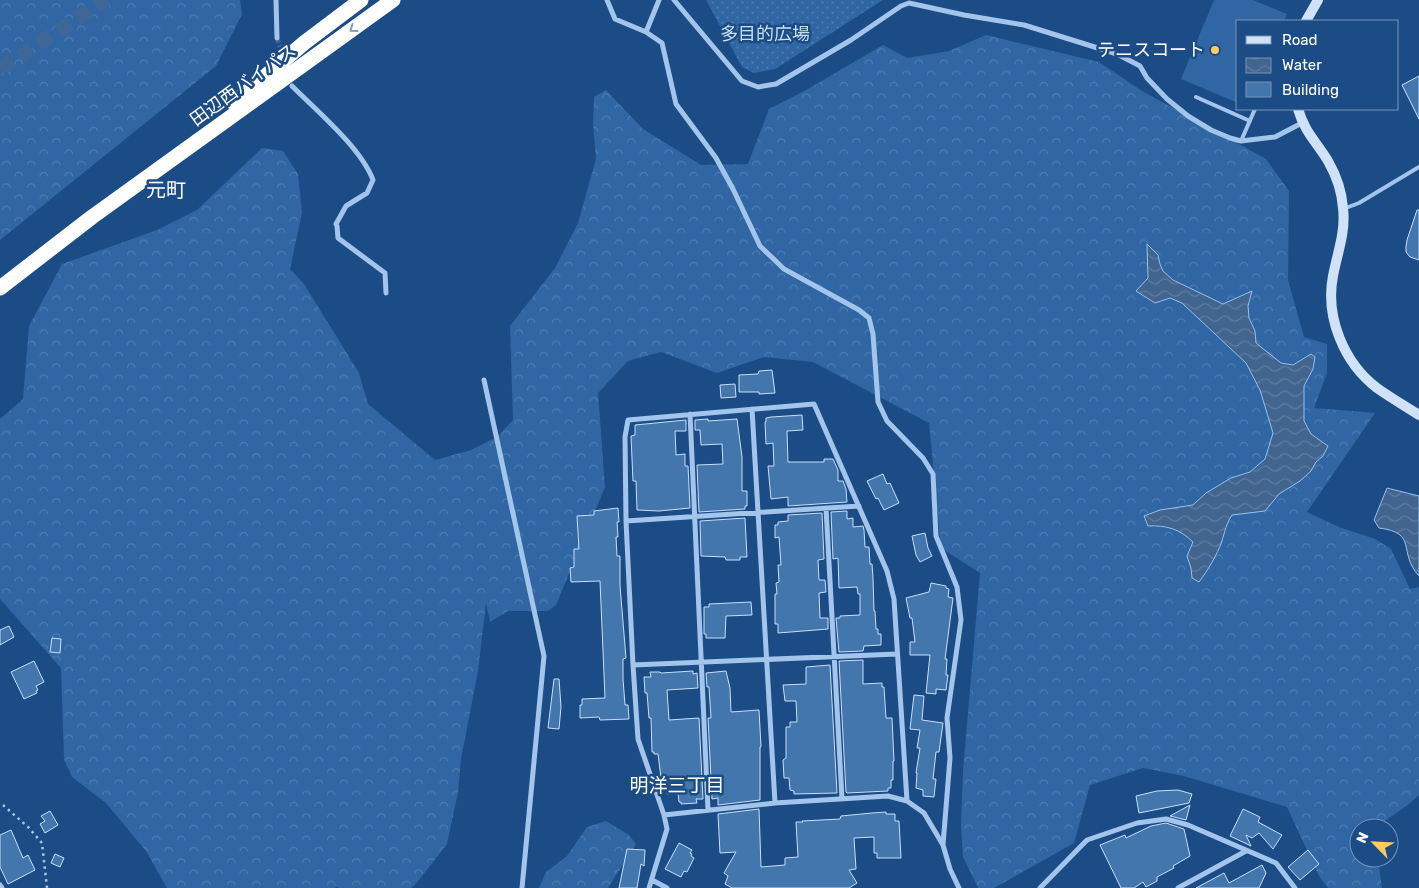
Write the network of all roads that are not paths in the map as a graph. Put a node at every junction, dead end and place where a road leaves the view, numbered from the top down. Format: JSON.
{"nodes":[{"id":1,"x":276,"y":0,"type":"edge"},
{"id":2,"x":361,"y":0,"type":"edge"},
{"id":3,"x":392,"y":0,"type":"edge"},
{"id":4,"x":607,"y":0,"type":"edge"},
{"id":5,"x":658,"y":0,"type":"edge"},
{"id":6,"x":674,"y":0,"type":"edge"},
{"id":7,"x":924,"y":0,"type":"edge"},
{"id":8,"x":1318,"y":0,"type":"edge"},
{"id":9,"x":910,"y":2,"type":"edge"},
{"id":10,"x":927,"y":7,"type":"junction"},
{"id":11,"x":1307,"y":20,"type":"edge"},
{"id":12,"x":646,"y":32,"type":"junction"},
{"id":13,"x":277,"y":38,"type":"tunnel mouth"},
{"id":14,"x":292,"y":86,"type":"dead end"},
{"id":15,"x":1196,"y":97,"type":"dead end"},
{"id":16,"x":1255,"y":110,"type":"edge"},
{"id":17,"x":1298,"y":110,"type":"edge"},
{"id":18,"x":1250,"y":121,"type":"junction"},
{"id":19,"x":1302,"y":123,"type":"junction"},
{"id":20,"x":1241,"y":142,"type":"junction"},
{"id":21,"x":1419,"y":167,"type":"edge"},
{"id":22,"x":115,"y":201,"type":"junction"},
{"id":23,"x":1344,"y":209,"type":"junction"},
{"id":24,"x":0,"y":288,"type":"edge"},
{"id":25,"x":386,"y":293,"type":"dead end"},
{"id":26,"x":484,"y":380,"type":"dead end"},
{"id":27,"x":752,"y":409,"type":"junction"},
{"id":28,"x":690,"y":414,"type":"junction"},
{"id":29,"x":1419,"y":415,"type":"edge"},
{"id":30,"x":859,"y":506,"type":"junction"},
{"id":31,"x":826,"y":508,"type":"junction"},
{"id":32,"x":758,"y":513,"type":"junction"},
{"id":33,"x":695,"y":517,"type":"junction"},
{"id":34,"x":626,"y":522,"type":"junction"},
{"id":35,"x":897,"y":654,"type":"junction"},
{"id":36,"x":834,"y":657,"type":"junction"},
{"id":37,"x":767,"y":660,"type":"junction"},
{"id":38,"x":702,"y":662,"type":"junction"},
{"id":39,"x":633,"y":665,"type":"junction"},
{"id":40,"x":842,"y":799,"type":"junction"},
{"id":41,"x":907,"y":801,"type":"junction"},
{"id":42,"x":775,"y":803,"type":"junction"},
{"id":43,"x":708,"y":810,"type":"junction"},
{"id":44,"x":664,"y":815,"type":"junction"},
{"id":45,"x":943,"y":845,"type":"junction"},
{"id":46,"x":1246,"y":851,"type":"junction"},
{"id":47,"x":652,"y":880,"type":"junction"},
{"id":48,"x":522,"y":888,"type":"edge"},
{"id":49,"x":649,"y":888,"type":"edge"},
{"id":50,"x":667,"y":888,"type":"edge"},
{"id":51,"x":959,"y":888,"type":"edge"},
{"id":52,"x":1040,"y":888,"type":"edge"},
{"id":53,"x":1178,"y":888,"type":"edge"},
{"id":54,"x":1295,"y":888,"type":"edge"}],
"edges":[{"from":1,"to":13,"type":"street"},
{"from":2,"to":22,"type":"highway","name":"田辺西バイパス"},
{"from":3,"to":22,"type":"highway","name":"田辺西バイパス","one_way":true},
{"from":4,"to":12,"type":"street"},
{"from":5,"to":12,"type":"street"},
{"from":6,"to":9,"type":"street"},
{"from":7,"to":10,"type":"street"},
{"from":8,"to":11,"type":"street"},
{"from":9,"to":10,"type":"street"},
{"from":10,"to":20,"type":"street"},
{"from":12,"to":45,"type":"street"},
{"from":14,"to":25,"type":"street"},
{"from":15,"to":18,"type":"lane"},
{"from":16,"to":18,"type":"lane"},
{"from":17,"to":19,"type":"street"},
{"from":18,"to":20,"type":"lane"},
{"from":19,"to":20,"type":"street"},
{"from":19,"to":23,"type":"street"},
{"from":21,"to":23,"type":"lane"},
{"from":22,"to":24,"type":"highway","name":"田辺西バイパス"},
{"from":23,"to":29,"type":"street"},
{"from":26,"to":48,"type":"street"},
{"from":27,"to":28,"type":"street"},
{"from":27,"to":30,"type":"street"},
{"from":27,"to":32,"type":"street"},
{"from":28,"to":33,"type":"street"},
{"from":28,"to":34,"type":"street"},
{"from":30,"to":31,"type":"street"},
{"from":30,"to":35,"type":"street"},
{"from":31,"to":32,"type":"street"},
{"from":31,"to":36,"type":"street"},
{"from":32,"to":33,"type":"street"},
{"from":32,"to":37,"type":"street"},
{"from":33,"to":34,"type":"street"},
{"from":33,"to":38,"type":"street"},
{"from":34,"to":39,"type":"street"},
{"from":35,"to":36,"type":"street"},
{"from":35,"to":41,"type":"street"},
{"from":36,"to":37,"type":"street"},
{"from":36,"to":40,"type":"street"},
{"from":37,"to":38,"type":"street"},
{"from":37,"to":42,"type":"street"},
{"from":38,"to":39,"type":"street"},
{"from":38,"to":43,"type":"street"},
{"from":39,"to":44,"type":"street"},
{"from":40,"to":41,"type":"street"},
{"from":40,"to":42,"type":"street"},
{"from":41,"to":45,"type":"street"},
{"from":42,"to":43,"type":"street"},
{"from":43,"to":44,"type":"street"},
{"from":44,"to":47,"type":"street"},
{"from":45,"to":51,"type":"street"},
{"from":46,"to":52,"type":"street"},
{"from":46,"to":53,"type":"street"},
{"from":46,"to":54,"type":"street"},
{"from":47,"to":49,"type":"street"},
{"from":47,"to":50,"type":"street"}]}
